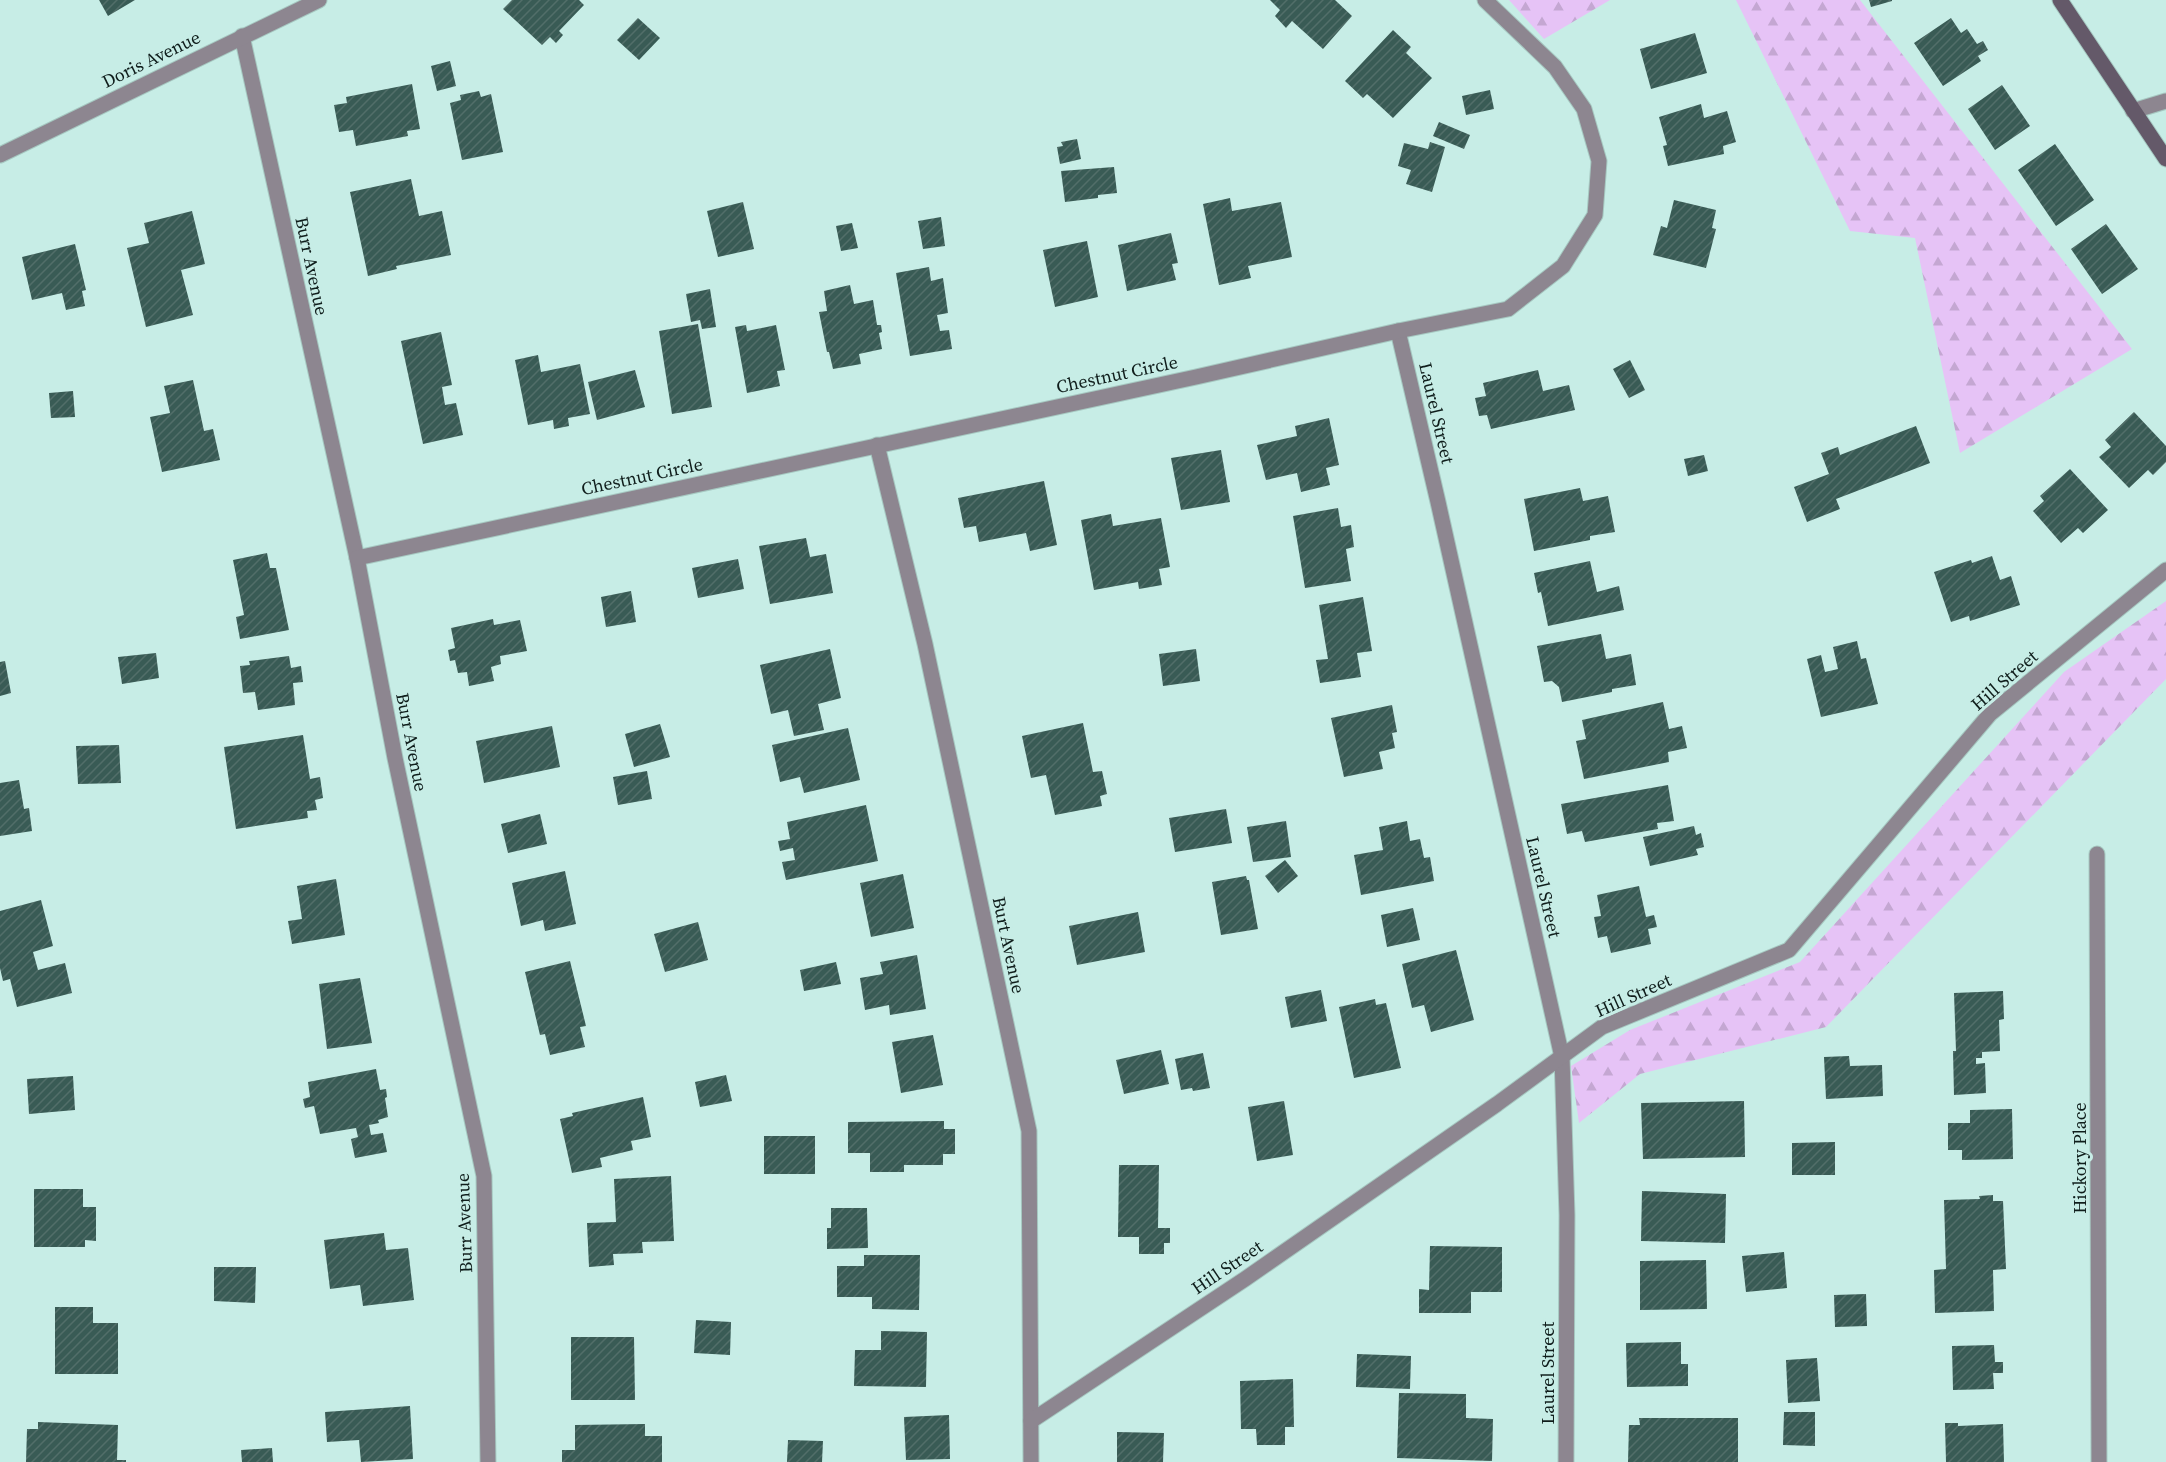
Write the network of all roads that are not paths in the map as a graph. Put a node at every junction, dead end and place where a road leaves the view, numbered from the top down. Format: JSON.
{"nodes":[{"id":1,"x":319,"y":0,"type":"edge"},
{"id":2,"x":1485,"y":0,"type":"edge"},
{"id":3,"x":2060,"y":0,"type":"edge"},
{"id":4,"x":242,"y":36,"type":"junction"},
{"id":5,"x":2166,"y":101,"type":"edge"},
{"id":6,"x":2133,"y":111,"type":"junction"},
{"id":7,"x":0,"y":155,"type":"edge"},
{"id":8,"x":2166,"y":159,"type":"edge"},
{"id":9,"x":1398,"y":331,"type":"junction"},
{"id":10,"x":877,"y":445,"type":"junction"},
{"id":11,"x":357,"y":558,"type":"junction"},
{"id":12,"x":2166,"y":570,"type":"edge"},
{"id":13,"x":2097,"y":854,"type":"dead end"},
{"id":14,"x":1562,"y":1057,"type":"junction"},
{"id":15,"x":1031,"y":1421,"type":"junction"},
{"id":16,"x":488,"y":1462,"type":"edge"},
{"id":17,"x":1031,"y":1462,"type":"edge"},
{"id":18,"x":1566,"y":1462,"type":"edge"},
{"id":19,"x":2099,"y":1462,"type":"edge"}],
"edges":[{"from":1,"to":4,"type":"street","name":"Doris Avenue"},
{"from":2,"to":9,"type":"street","name":"Chestnut Circle"},
{"from":3,"to":6,"type":"main road"},
{"from":4,"to":7,"type":"street","name":"Doris Avenue"},
{"from":4,"to":11,"type":"street","name":"Burr Avenue"},
{"from":5,"to":6,"type":"street"},
{"from":6,"to":8,"type":"main road"},
{"from":9,"to":10,"type":"street","name":"Chestnut Circle"},
{"from":9,"to":14,"type":"street","name":"Laurel Street"},
{"from":10,"to":11,"type":"street","name":"Chestnut Circle"},
{"from":10,"to":15,"type":"street","name":"Burt Avenue"},
{"from":11,"to":16,"type":"street","name":"Burr Avenue"},
{"from":12,"to":14,"type":"street","name":"Hill Street"},
{"from":13,"to":19,"type":"street","name":"Hickory Place"},
{"from":14,"to":15,"type":"street","name":"Hill Street"},
{"from":14,"to":18,"type":"street","name":"Laurel Street"},
{"from":15,"to":17,"type":"street","name":"Burt Avenue"}]}
